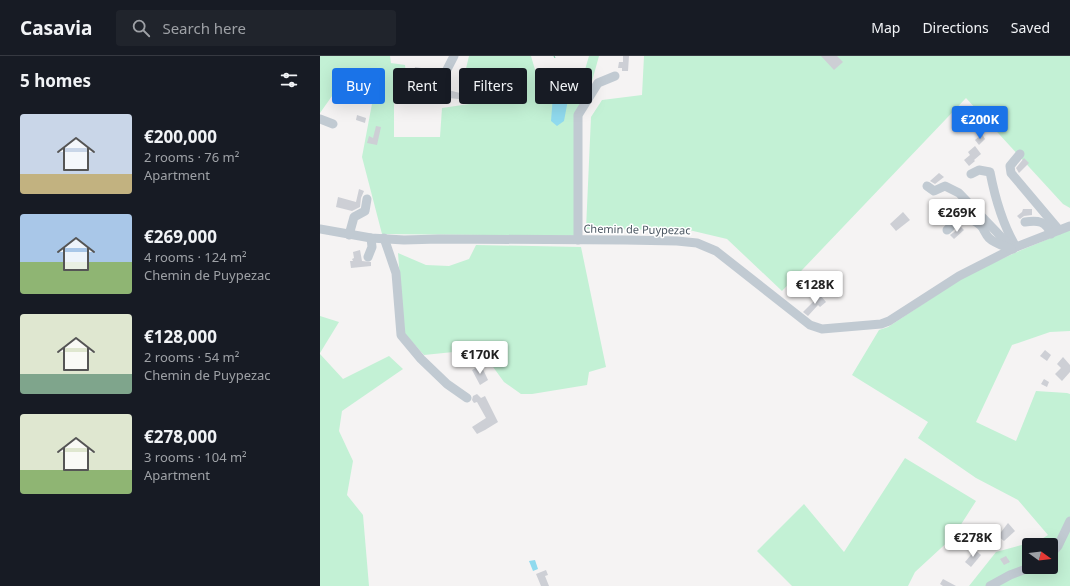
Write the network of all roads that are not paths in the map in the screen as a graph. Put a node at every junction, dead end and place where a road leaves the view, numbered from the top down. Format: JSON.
{"nodes":[{"id":1,"x":454,"y":56,"type":"edge"},
{"id":2,"x":448,"y":68,"type":"edge"},
{"id":3,"x":615,"y":76,"type":"dead end"},
{"id":4,"x":320,"y":119,"type":"edge"},
{"id":5,"x":332,"y":124,"type":"dead end"},
{"id":6,"x":1020,"y":154,"type":"dead end"},
{"id":7,"x":971,"y":174,"type":"dead end"},
{"id":8,"x":926,"y":186,"type":"dead end"},
{"id":9,"x":368,"y":200,"type":"dead end"},
{"id":10,"x":1026,"y":222,"type":"dead end"},
{"id":11,"x":1070,"y":226,"type":"edge"},
{"id":12,"x":320,"y":229,"type":"edge"},
{"id":13,"x":947,"y":230,"type":"dead end"},
{"id":14,"x":1055,"y":232,"type":"junction"},
{"id":15,"x":350,"y":235,"type":"junction"},
{"id":16,"x":371,"y":238,"type":"junction"},
{"id":17,"x":384,"y":238,"type":"junction"},
{"id":18,"x":578,"y":240,"type":"junction"},
{"id":19,"x":1014,"y":248,"type":"junction"},
{"id":20,"x":368,"y":257,"type":"dead end"},
{"id":21,"x":467,"y":398,"type":"dead end"},
{"id":22,"x":1070,"y":521,"type":"edge"},
{"id":23,"x":1058,"y":546,"type":"edge"},
{"id":24,"x":1022,"y":570,"type":"edge"},
{"id":25,"x":990,"y":586,"type":"edge"}],
"edges":[{"from":1,"to":2,"type":"street"},
{"from":3,"to":18,"type":"street"},
{"from":4,"to":5,"type":"street"},
{"from":6,"to":14,"type":"street"},
{"from":7,"to":19,"type":"street"},
{"from":8,"to":19,"type":"street"},
{"from":9,"to":15,"type":"street"},
{"from":10,"to":14,"type":"street"},
{"from":11,"to":14,"type":"street","name":"Chemin de Puypezac"},
{"from":12,"to":15,"type":"street","name":"Chemin de Puypezac"},
{"from":13,"to":19,"type":"street"},
{"from":14,"to":19,"type":"street","name":"Chemin de Puypezac"},
{"from":15,"to":16,"type":"street","name":"Chemin de Puypezac"},
{"from":16,"to":17,"type":"street","name":"Chemin de Puypezac"},
{"from":16,"to":20,"type":"street"},
{"from":17,"to":18,"type":"street","name":"Chemin de Puypezac"},
{"from":17,"to":21,"type":"street"},
{"from":18,"to":19,"type":"street","name":"Chemin de Puypezac"},
{"from":22,"to":23,"type":"street"},
{"from":24,"to":25,"type":"street"}]}
